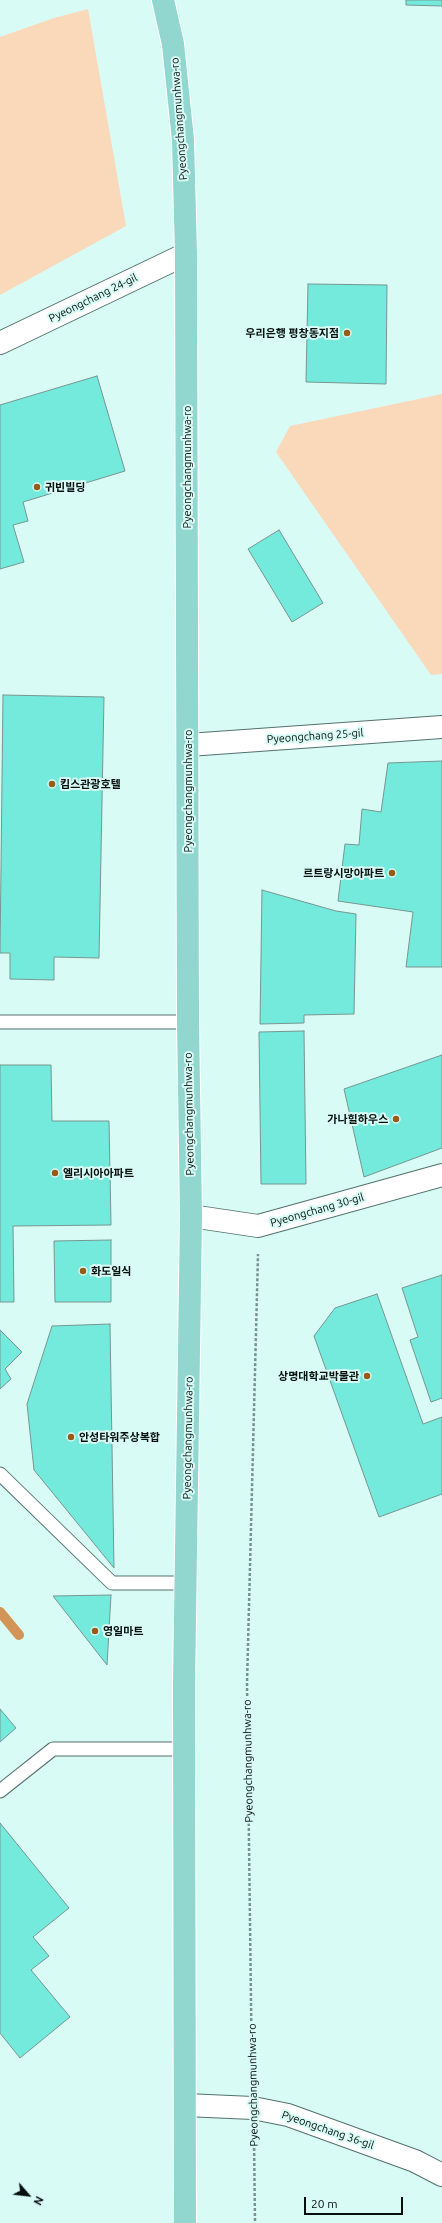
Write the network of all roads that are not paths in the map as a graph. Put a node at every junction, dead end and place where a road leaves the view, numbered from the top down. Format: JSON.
{"nodes":[{"id":1,"x":163,"y":0,"type":"edge"},
{"id":2,"x":186,"y":254,"type":"junction"},
{"id":3,"x":0,"y":343,"type":"edge"},
{"id":4,"x":442,"y":727,"type":"edge"},
{"id":5,"x":188,"y":745,"type":"junction"},
{"id":6,"x":0,"y":1022,"type":"edge"},
{"id":7,"x":188,"y":1022,"type":"junction"},
{"id":8,"x":442,"y":1175,"type":"edge"},
{"id":9,"x":191,"y":1216,"type":"junction"},
{"id":10,"x":0,"y":1474,"type":"edge"},
{"id":11,"x":186,"y":1583,"type":"junction"},
{"id":12,"x":184,"y":1749,"type":"junction"},
{"id":13,"x":0,"y":1791,"type":"edge"},
{"id":14,"x":185,"y":2105,"type":"junction"},
{"id":15,"x":442,"y":2175,"type":"edge"},
{"id":16,"x":185,"y":2223,"type":"edge"}],
"edges":[{"from":1,"to":2,"type":"main road","name":"Pyeongchangmunhwa-ro"},
{"from":2,"to":3,"type":"street","name":"Pyeongchang 24-gil"},
{"from":2,"to":5,"type":"main road","name":"Pyeongchangmunhwa-ro"},
{"from":4,"to":5,"type":"street","name":"Pyeongchang 25-gil"},
{"from":5,"to":7,"type":"main road","name":"Pyeongchangmunhwa-ro"},
{"from":6,"to":7,"type":"lane"},
{"from":7,"to":9,"type":"main road","name":"Pyeongchangmunhwa-ro"},
{"from":8,"to":9,"type":"street","name":"Pyeongchang 30-gil"},
{"from":9,"to":11,"type":"main road","name":"Pyeongchangmunhwa-ro"},
{"from":10,"to":11,"type":"lane"},
{"from":11,"to":12,"type":"main road","name":"Pyeongchangmunhwa-ro"},
{"from":12,"to":13,"type":"lane"},
{"from":12,"to":14,"type":"main road","name":"Pyeongchangmunhwa-ro"},
{"from":14,"to":15,"type":"street","name":"Pyeongchang 36-gil"},
{"from":14,"to":16,"type":"main road","name":"Pyeongchangmunhwa-ro"}]}
